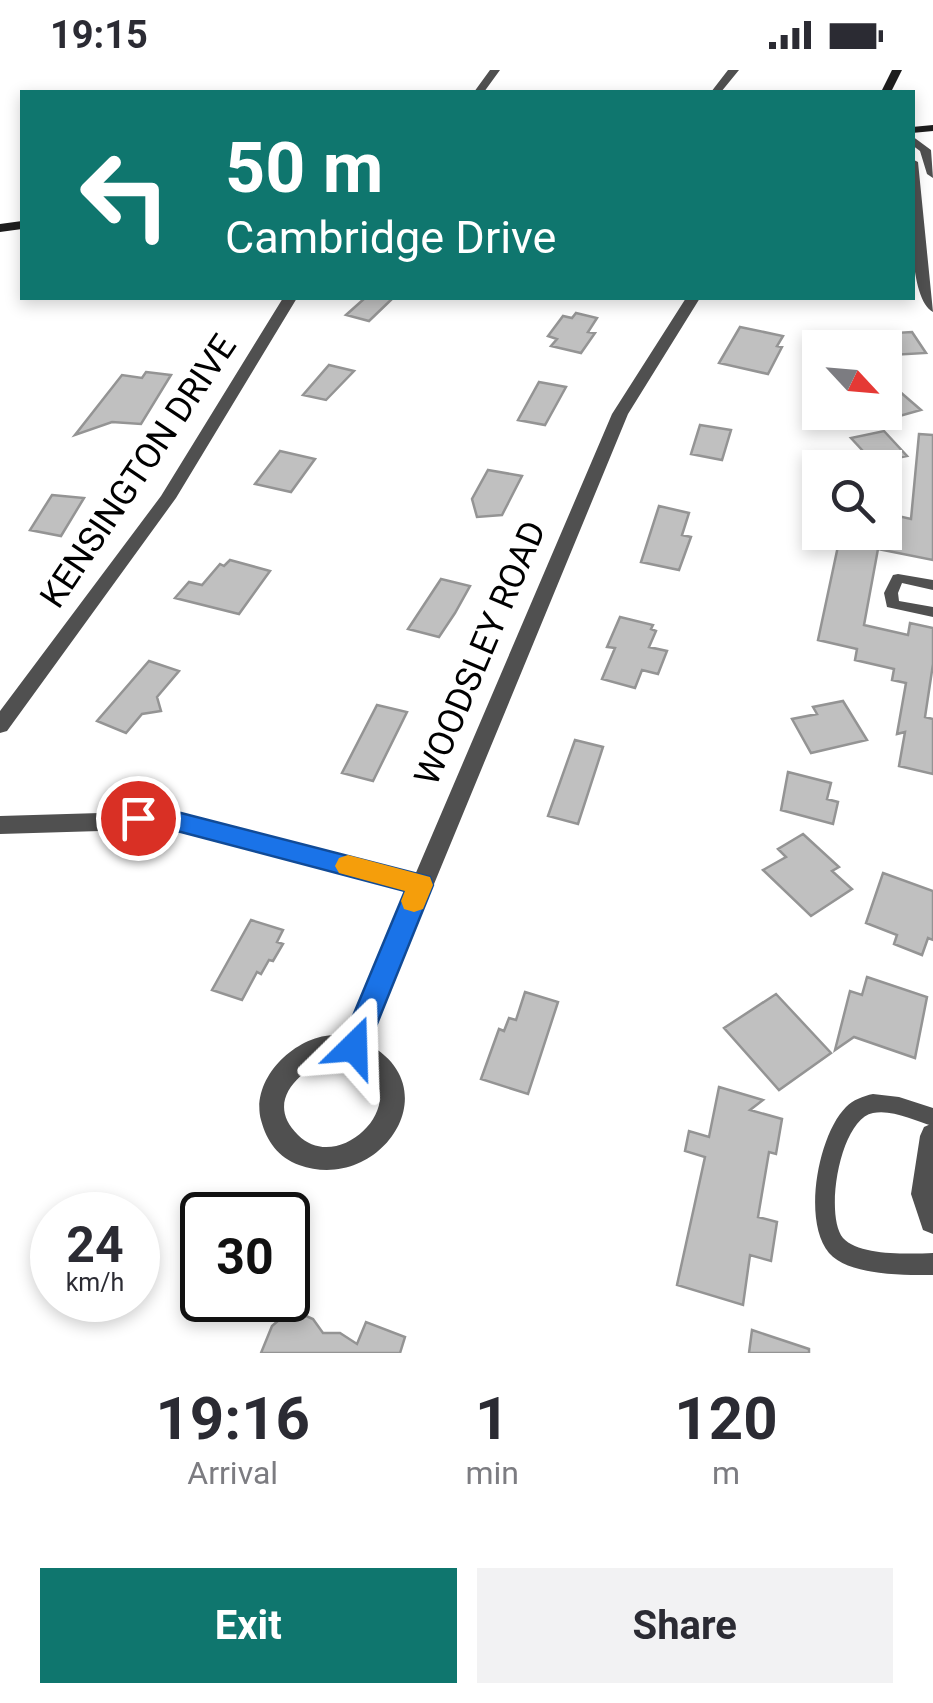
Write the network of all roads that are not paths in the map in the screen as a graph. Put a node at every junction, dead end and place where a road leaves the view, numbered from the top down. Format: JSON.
{"nodes":[{"id":1,"x":734,"y":70,"type":"edge"},
{"id":2,"x":718,"y":90,"type":"edge"},
{"id":3,"x":915,"y":142,"type":"edge"},
{"id":4,"x":933,"y":174,"type":"edge"},
{"id":5,"x":915,"y":184,"type":"edge"},
{"id":6,"x":933,"y":216,"type":"edge"},
{"id":7,"x":923,"y":242,"type":"junction"},
{"id":8,"x":289,"y":300,"type":"edge"},
{"id":9,"x":692,"y":300,"type":"edge"},
{"id":10,"x":932,"y":305,"type":"edge"},
{"id":11,"x":933,"y":585,"type":"edge"},
{"id":12,"x":933,"y":612,"type":"edge"},
{"id":13,"x":0,"y":726,"type":"edge"},
{"id":14,"x":0,"y":825,"type":"edge"},
{"id":15,"x":420,"y":885,"type":"junction"},
{"id":16,"x":354,"y":1047,"type":"junction"},
{"id":17,"x":933,"y":1117,"type":"edge"},
{"id":18,"x":933,"y":1136,"type":"edge"},
{"id":19,"x":933,"y":1220,"type":"edge"},
{"id":20,"x":933,"y":1264,"type":"edge"}],
"edges":[{"from":1,"to":2,"type":"street"},
{"from":3,"to":4,"type":"street"},
{"from":5,"to":7,"type":"street"},
{"from":6,"to":7,"type":"street"},
{"from":7,"to":10,"type":"street"},
{"from":8,"to":13,"type":"street","name":"KENSINGTON DRIVE"},
{"from":9,"to":15,"type":"street","name":"WOODSLEY ROAD"},
{"from":11,"to":12,"type":"lane"},
{"from":14,"to":15,"type":"street"},
{"from":15,"to":16,"type":"street","name":"WOODSLEY ROAD"},
{"from":16,"to":16,"type":"street"},
{"from":17,"to":20,"type":"lane"},
{"from":18,"to":19,"type":"street"}]}
